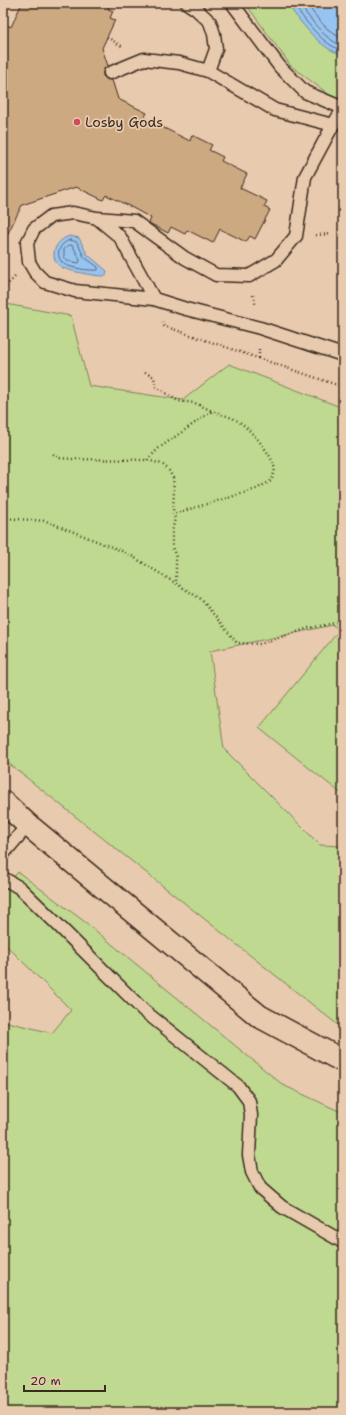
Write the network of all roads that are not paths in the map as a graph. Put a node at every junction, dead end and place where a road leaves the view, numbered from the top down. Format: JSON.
{"nodes":[{"id":1,"x":187,"y":3,"type":"edge"},
{"id":2,"x":232,"y":3,"type":"edge"},
{"id":3,"x":208,"y":71,"type":"junction"},
{"id":4,"x":110,"y":73,"type":"dead end"},
{"id":5,"x":343,"y":109,"type":"edge"},
{"id":6,"x":333,"y":125,"type":"junction"},
{"id":7,"x":97,"y":218,"type":"junction"},
{"id":8,"x":154,"y":298,"type":"junction"},
{"id":9,"x":343,"y":355,"type":"edge"},
{"id":10,"x":3,"y":802,"type":"edge"},
{"id":11,"x":28,"y":825,"type":"junction"},
{"id":12,"x":3,"y":854,"type":"edge"},
{"id":13,"x":3,"y":878,"type":"edge"},
{"id":14,"x":343,"y":1061,"type":"edge"},
{"id":15,"x":343,"y":1242,"type":"edge"}],
"edges":[{"from":1,"to":3,"type":"lane"},
{"from":2,"to":5,"type":"lane"},
{"from":3,"to":4,"type":"lane"},
{"from":3,"to":6,"type":"lane"},
{"from":5,"to":6,"type":"lane"},
{"from":6,"to":7,"type":"lane"},
{"from":7,"to":8,"type":"lane"},
{"from":7,"to":8,"type":"lane"},
{"from":8,"to":9,"type":"lane"},
{"from":10,"to":11,"type":"street"},
{"from":11,"to":12,"type":"lane"},
{"from":11,"to":14,"type":"street"},
{"from":13,"to":15,"type":"lane"}]}
